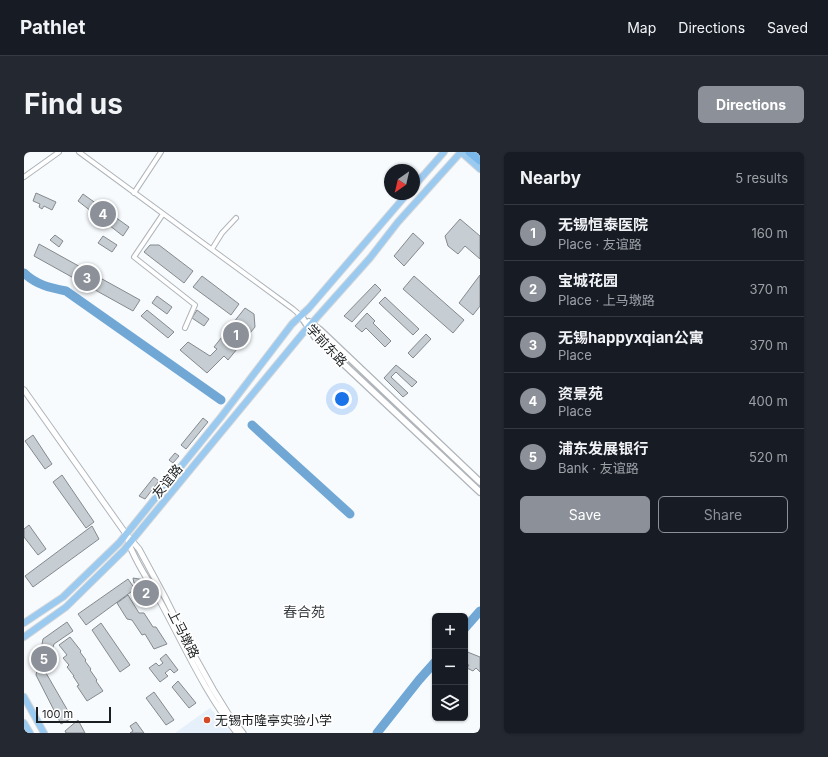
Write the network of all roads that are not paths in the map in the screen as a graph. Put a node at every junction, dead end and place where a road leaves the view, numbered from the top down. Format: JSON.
{"nodes":[{"id":1,"x":59,"y":152,"type":"edge"},
{"id":2,"x":79,"y":152,"type":"edge"},
{"id":3,"x":161,"y":152,"type":"edge"},
{"id":4,"x":444,"y":152,"type":"edge"},
{"id":5,"x":461,"y":152,"type":"edge"},
{"id":6,"x":469,"y":152,"type":"edge"},
{"id":7,"x":480,"y":160,"type":"edge"},
{"id":8,"x":480,"y":169,"type":"edge"},
{"id":9,"x":24,"y":177,"type":"edge"},
{"id":10,"x":420,"y":179,"type":"edge"},
{"id":11,"x":134,"y":193,"type":"junction"},
{"id":12,"x":402,"y":200,"type":"edge"},
{"id":13,"x":163,"y":214,"type":"junction"},
{"id":14,"x":236,"y":218,"type":"dead end"},
{"id":15,"x":212,"y":249,"type":"junction"},
{"id":16,"x":301,"y":316,"type":"junction"},
{"id":17,"x":310,"y":325,"type":"junction"},
{"id":18,"x":185,"y":328,"type":"dead end"},
{"id":19,"x":24,"y":390,"type":"edge"},
{"id":20,"x":480,"y":482,"type":"edge"},
{"id":21,"x":480,"y":492,"type":"edge"},
{"id":22,"x":126,"y":534,"type":"junction"},
{"id":23,"x":130,"y":543,"type":"junction"},
{"id":24,"x":24,"y":623,"type":"edge"},
{"id":25,"x":24,"y":637,"type":"edge"},
{"id":26,"x":24,"y":697,"type":"edge"},
{"id":27,"x":24,"y":723,"type":"edge"},
{"id":28,"x":30,"y":733,"type":"edge"},
{"id":29,"x":44,"y":733,"type":"edge"},
{"id":30,"x":236,"y":733,"type":"edge"},
{"id":31,"x":244,"y":733,"type":"edge"}],
"edges":[{"from":1,"to":9,"type":"street"},
{"from":2,"to":11,"type":"street"},
{"from":3,"to":11,"type":"street"},
{"from":4,"to":10,"type":"main road"},
{"from":5,"to":8,"type":"main road"},
{"from":5,"to":17,"type":"main road","name":"友谊路"},
{"from":6,"to":7,"type":"highway"},
{"from":11,"to":13,"type":"street"},
{"from":12,"to":16,"type":"main road","name":"友谊路"},
{"from":13,"to":15,"type":"street"},
{"from":13,"to":18,"type":"street"},
{"from":14,"to":15,"type":"street"},
{"from":15,"to":16,"type":"street"},
{"from":16,"to":17,"type":"main road","name":"学前东路"},
{"from":16,"to":22,"type":"main road","name":"友谊路"},
{"from":17,"to":20,"type":"main road","name":"学前东路"},
{"from":17,"to":21,"type":"main road","name":"学前东路"},
{"from":17,"to":23,"type":"main road","name":"友谊路"},
{"from":19,"to":22,"type":"street","name":"上马墩路"},
{"from":22,"to":23,"type":"street","name":"上马墩路"},
{"from":22,"to":24,"type":"main road","name":"友谊路"},
{"from":23,"to":25,"type":"main road","name":"友谊路"},
{"from":23,"to":30,"type":"street","name":"上马墩路"},
{"from":23,"to":31,"type":"street","name":"上马墩路"},
{"from":26,"to":29,"type":"main road"},
{"from":27,"to":28,"type":"main road"}]}
